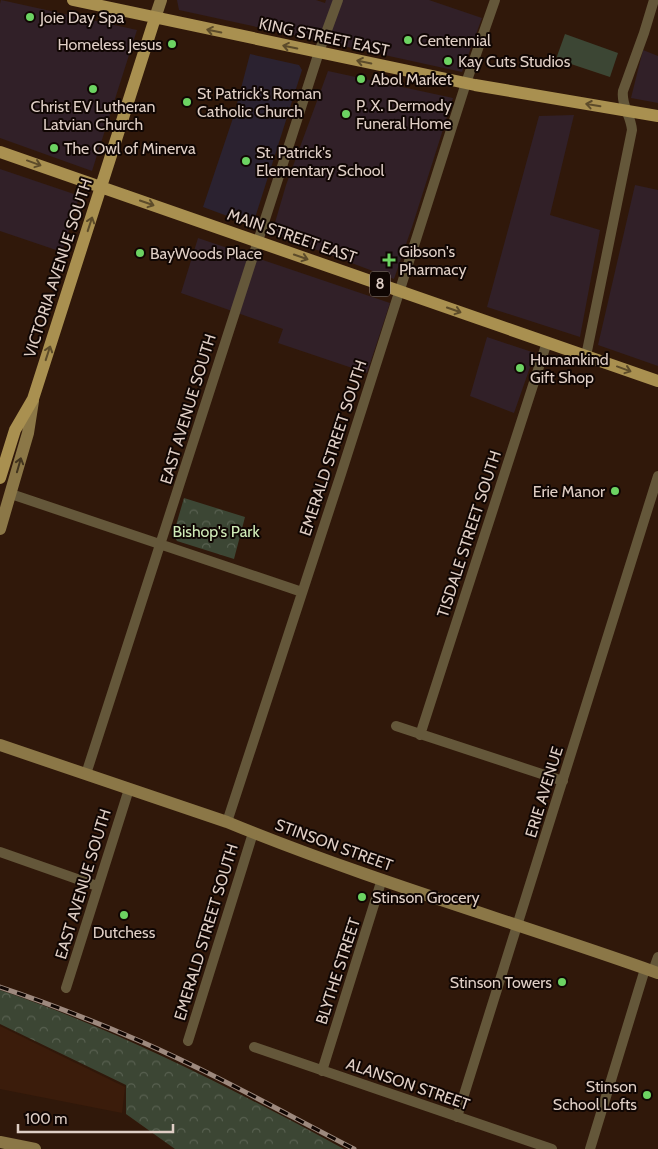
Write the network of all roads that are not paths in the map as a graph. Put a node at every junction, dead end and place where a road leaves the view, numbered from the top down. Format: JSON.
{"nodes":[{"id":1,"x":73,"y":0,"type":"edge"},
{"id":2,"x":161,"y":0,"type":"edge"},
{"id":3,"x":338,"y":0,"type":"edge"},
{"id":4,"x":495,"y":0,"type":"edge"},
{"id":5,"x":654,"y":0,"type":"edge"},
{"id":6,"x":155,"y":18,"type":"junction"},
{"id":7,"x":319,"y":52,"type":"junction"},
{"id":8,"x":466,"y":83,"type":"junction"},
{"id":9,"x":626,"y":111,"type":"junction"},
{"id":10,"x":658,"y":116,"type":"edge"},
{"id":11,"x":0,"y":152,"type":"edge"},
{"id":12,"x":101,"y":187,"type":"junction"},
{"id":13,"x":259,"y":242,"type":"junction"},
{"id":14,"x":400,"y":292,"type":"junction"},
{"id":15,"x":547,"y":342,"type":"junction"},
{"id":16,"x":586,"y":356,"type":"junction"},
{"id":17,"x":658,"y":381,"type":"edge"},
{"id":18,"x":33,"y":399,"type":"junction"},
{"id":19,"x":658,"y":476,"type":"edge"},
{"id":20,"x":0,"y":478,"type":"edge"},
{"id":21,"x":11,"y":494,"type":"junction"},
{"id":22,"x":0,"y":529,"type":"edge"},
{"id":23,"x":160,"y":545,"type":"junction"},
{"id":24,"x":302,"y":592,"type":"junction"},
{"id":25,"x":396,"y":726,"type":"dead end"},
{"id":26,"x":420,"y":735,"type":"junction"},
{"id":27,"x":0,"y":745,"type":"edge"},
{"id":28,"x":86,"y":774,"type":"junction"},
{"id":29,"x":562,"y":781,"type":"junction"},
{"id":30,"x":129,"y":789,"type":"junction"},
{"id":31,"x":227,"y":822,"type":"junction"},
{"id":32,"x":253,"y":833,"type":"junction"},
{"id":33,"x":0,"y":852,"type":"edge"},
{"id":34,"x":382,"y":879,"type":"junction"},
{"id":35,"x":98,"y":886,"type":"junction"},
{"id":36,"x":517,"y":925,"type":"junction"},
{"id":37,"x":658,"y":957,"type":"edge"},
{"id":38,"x":652,"y":971,"type":"edge"},
{"id":39,"x":66,"y":988,"type":"dead end"},
{"id":40,"x":188,"y":1041,"type":"dead end"},
{"id":41,"x":254,"y":1047,"type":"dead end"},
{"id":42,"x":322,"y":1071,"type":"junction"},
{"id":43,"x":457,"y":1116,"type":"junction"},
{"id":44,"x":0,"y":1142,"type":"edge"},
{"id":45,"x":35,"y":1149,"type":"edge"},
{"id":46,"x":552,"y":1149,"type":"edge"},
{"id":47,"x":590,"y":1149,"type":"edge"}],
"edges":[{"from":1,"to":6,"type":"main road","name":"KING STREET EAST"},
{"from":2,"to":6,"type":"street"},
{"from":3,"to":7,"type":"street","name":"EAST AVENUE SOUTH"},
{"from":4,"to":8,"type":"street","name":"EMERALD STREET SOUTH"},
{"from":5,"to":9,"type":"street"},
{"from":7,"to":6,"type":"main road","name":"KING STREET EAST","one_way":true},
{"from":6,"to":12,"type":"main road","name":"VICTORIA AVENUE SOUTH"},
{"from":8,"to":7,"type":"main road","name":"KING STREET EAST","one_way":true},
{"from":7,"to":13,"type":"street","name":"EAST AVENUE SOUTH"},
{"from":9,"to":8,"type":"main road","name":"KING STREET EAST","one_way":true},
{"from":8,"to":14,"type":"street","name":"EMERALD STREET SOUTH"},
{"from":9,"to":10,"type":"main road","name":"KING STREET EAST"},
{"from":9,"to":16,"type":"street"},
{"from":11,"to":12,"type":"main road","name":"MAIN STREET EAST","number":"8","one_way":true},
{"from":12,"to":13,"type":"main road","name":"MAIN STREET EAST","number":"8","one_way":true},
{"from":18,"to":12,"type":"main road","name":"VICTORIA AVENUE SOUTH","one_way":true},
{"from":13,"to":14,"type":"main road","name":"MAIN STREET EAST","number":"8","one_way":true},
{"from":13,"to":23,"type":"street","name":"EAST AVENUE SOUTH"},
{"from":14,"to":15,"type":"main road","name":"MAIN STREET EAST","number":"8","one_way":true},
{"from":14,"to":24,"type":"street","name":"EMERALD STREET SOUTH"},
{"from":15,"to":16,"type":"main road","name":"MAIN STREET EAST","number":"8"},
{"from":15,"to":26,"type":"street","name":"TISDALE STREET SOUTH"},
{"from":16,"to":17,"type":"main road","name":"MAIN STREET EAST","number":"8","one_way":true},
{"from":18,"to":20,"type":"main road"},
{"from":21,"to":18,"type":"street","name":"VICTORIA AVENUE SOUTH","one_way":true},
{"from":19,"to":29,"type":"street","name":"ERIE AVENUE"},
{"from":21,"to":22,"type":"street","name":"VICTORIA AVENUE SOUTH"},
{"from":21,"to":23,"type":"street"},
{"from":23,"to":24,"type":"street"},
{"from":23,"to":28,"type":"street","name":"EAST AVENUE SOUTH"},
{"from":24,"to":31,"type":"street","name":"EMERALD STREET SOUTH"},
{"from":25,"to":26,"type":"street"},
{"from":26,"to":29,"type":"street"},
{"from":27,"to":28,"type":"street","name":"STINSON STREET"},
{"from":28,"to":30,"type":"street","name":"STINSON STREET"},
{"from":29,"to":36,"type":"street","name":"ERIE AVENUE"},
{"from":30,"to":31,"type":"street","name":"STINSON STREET"},
{"from":30,"to":35,"type":"street","name":"EAST AVENUE SOUTH"},
{"from":31,"to":32,"type":"street","name":"STINSON STREET"},
{"from":32,"to":34,"type":"street","name":"STINSON STREET"},
{"from":32,"to":40,"type":"street","name":"EMERALD STREET SOUTH"},
{"from":33,"to":35,"type":"street"},
{"from":34,"to":36,"type":"street","name":"STINSON STREET"},
{"from":34,"to":42,"type":"street","name":"BLYTHE STREET"},
{"from":35,"to":39,"type":"street","name":"EAST AVENUE SOUTH"},
{"from":36,"to":38,"type":"street","name":"STINSON STREET"},
{"from":36,"to":43,"type":"street","name":"ERIE AVENUE"},
{"from":37,"to":38,"type":"street"},
{"from":38,"to":47,"type":"street"},
{"from":41,"to":42,"type":"street","name":"ALANSON STREET"},
{"from":42,"to":43,"type":"street","name":"ALANSON STREET"},
{"from":43,"to":46,"type":"street","name":"ALANSON STREET"},
{"from":44,"to":45,"type":"street"}]}
